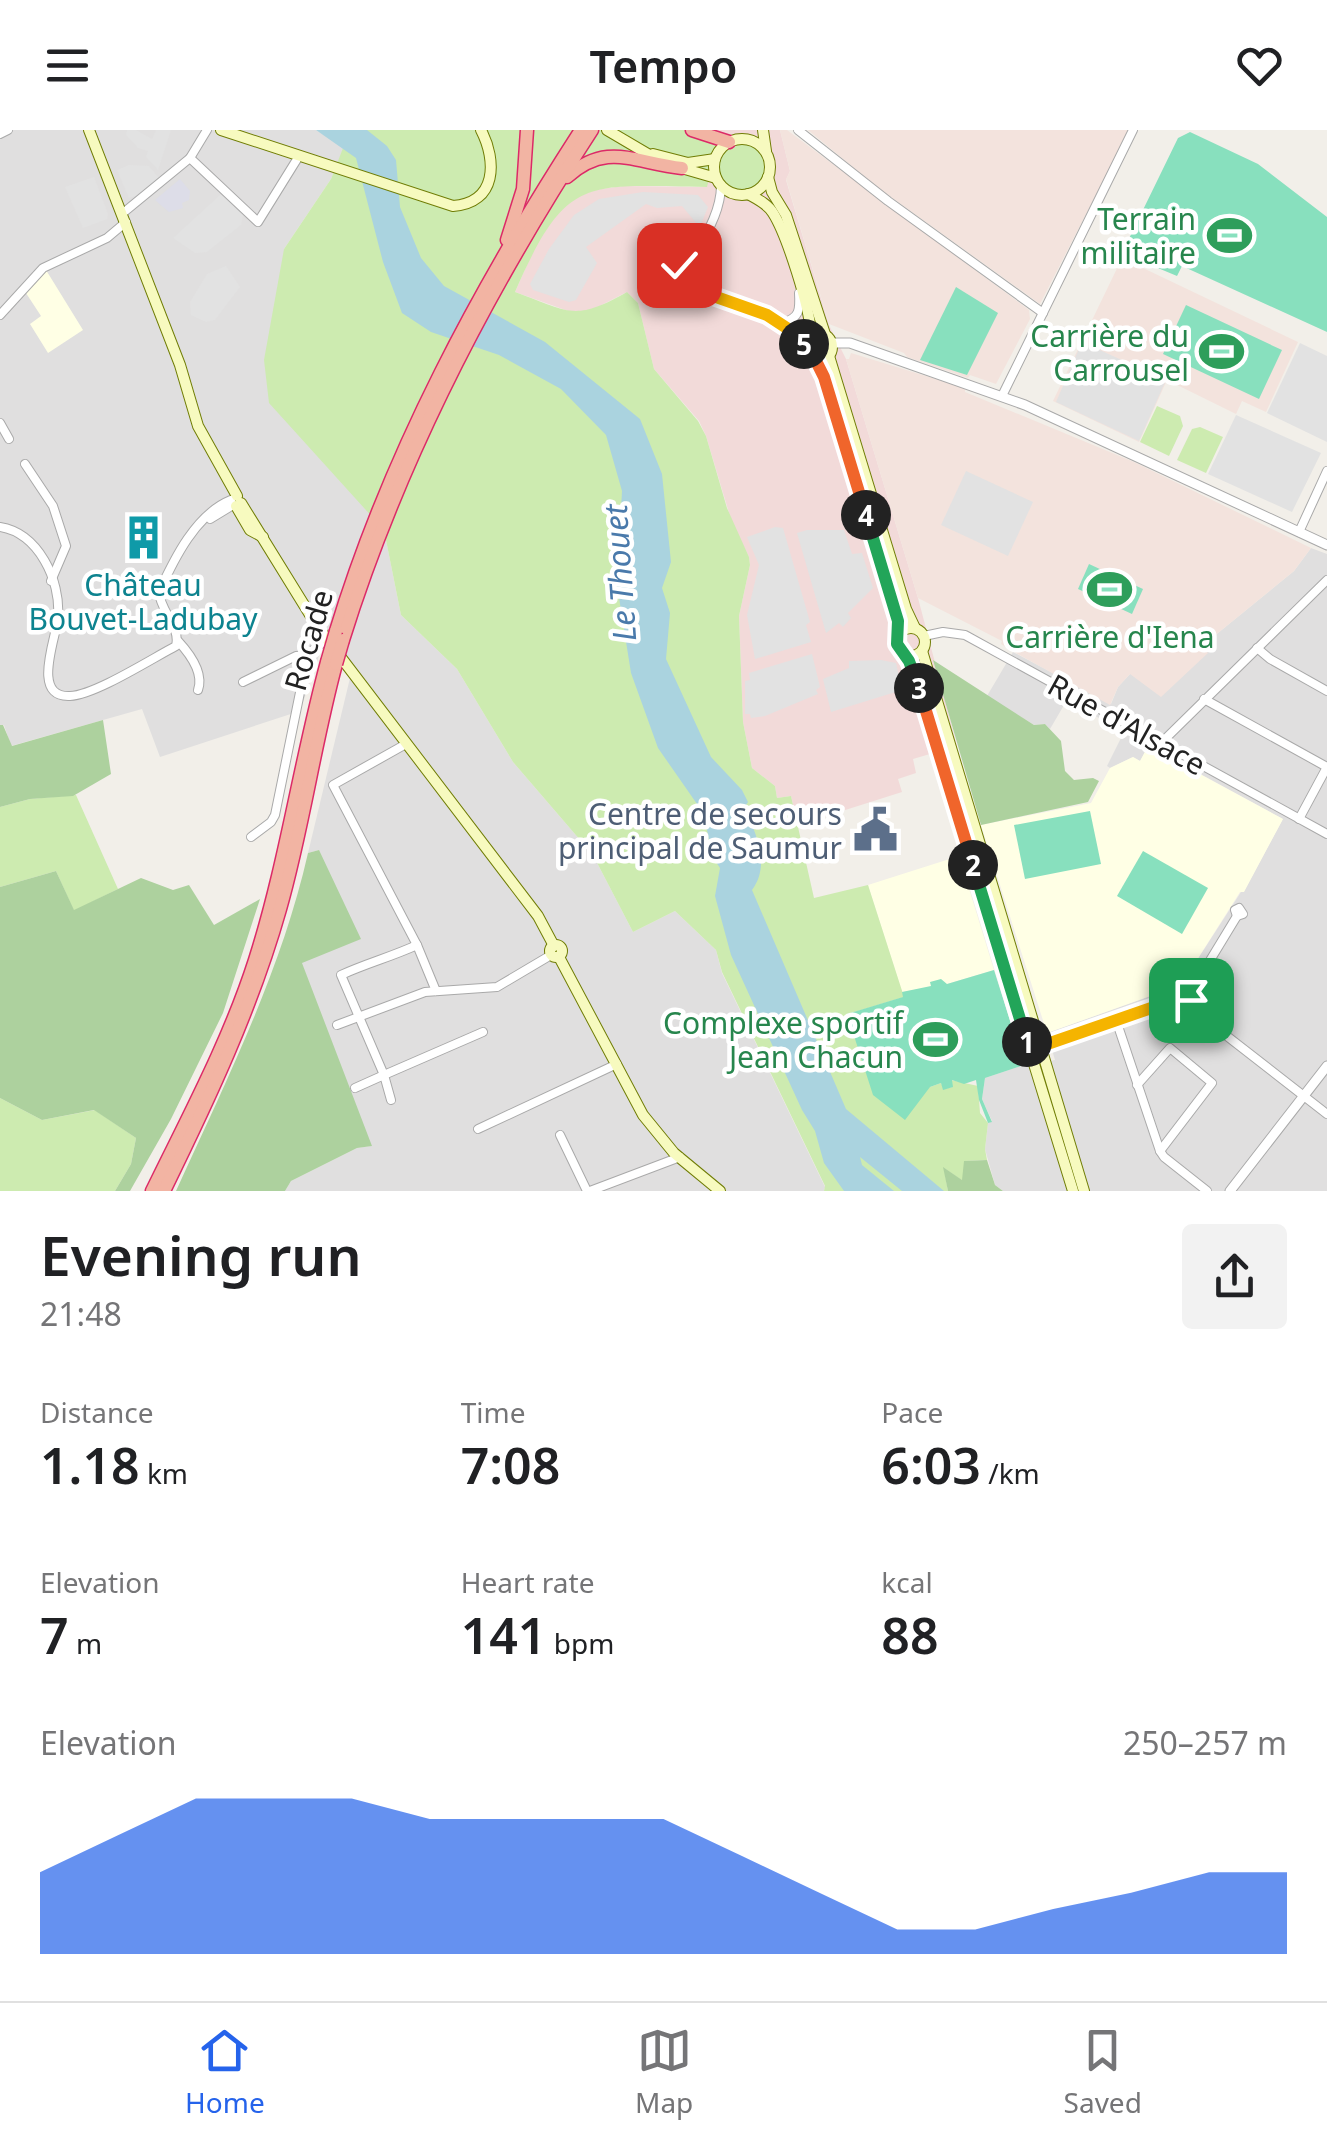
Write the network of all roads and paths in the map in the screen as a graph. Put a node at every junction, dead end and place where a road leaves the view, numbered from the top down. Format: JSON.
{"nodes":[{"id":1,"x":8,"y":130,"type":"edge"},
{"id":2,"x":90,"y":130,"type":"edge"},
{"id":3,"x":207,"y":130,"type":"edge"},
{"id":4,"x":221,"y":130,"type":"edge"},
{"id":5,"x":480,"y":130,"type":"edge"},
{"id":6,"x":526,"y":130,"type":"edge"},
{"id":7,"x":581,"y":130,"type":"edge"},
{"id":8,"x":610,"y":130,"type":"edge"},
{"id":9,"x":692,"y":130,"type":"edge"},
{"id":10,"x":762,"y":130,"type":"edge"},
{"id":11,"x":798,"y":130,"type":"edge"},
{"id":12,"x":1133,"y":130,"type":"edge"},
{"id":13,"x":592,"y":131,"type":"edge"},
{"id":14,"x":0,"y":134,"type":"edge"},
{"id":15,"x":739,"y":137,"type":"edge"},
{"id":16,"x":766,"y":152,"type":"junction"},
{"id":17,"x":299,"y":156,"type":"junction"},
{"id":18,"x":190,"y":158,"type":"junction"},
{"id":19,"x":715,"y":159,"type":"junction"},
{"id":20,"x":682,"y":168,"type":"junction"},
{"id":21,"x":768,"y":177,"type":"junction"},
{"id":22,"x":719,"y":182,"type":"junction"},
{"id":23,"x":554,"y":189,"type":"junction"},
{"id":24,"x":748,"y":194,"type":"junction"},
{"id":25,"x":125,"y":218,"type":"junction"},
{"id":26,"x":684,"y":267,"type":"junction"},
{"id":27,"x":495,"y":278,"type":"junction"},
{"id":28,"x":798,"y":280,"type":"junction"},
{"id":29,"x":685,"y":286,"type":"junction"},
{"id":30,"x":1044,"y":313,"type":"junction"},
{"id":31,"x":0,"y":315,"type":"edge"},
{"id":32,"x":782,"y":323,"type":"junction"},
{"id":33,"x":808,"y":337,"type":"junction"},
{"id":34,"x":829,"y":339,"type":"junction"},
{"id":35,"x":829,"y":356,"type":"junction"},
{"id":36,"x":816,"y":361,"type":"junction"},
{"id":37,"x":1002,"y":396,"type":"junction"},
{"id":38,"x":0,"y":423,"type":"edge"},
{"id":39,"x":8,"y":439,"type":"dead end"},
{"id":40,"x":25,"y":464,"type":"dead end"},
{"id":41,"x":1327,"y":471,"type":"edge"},
{"id":42,"x":236,"y":502,"type":"junction"},
{"id":43,"x":0,"y":527,"type":"edge"},
{"id":44,"x":1299,"y":532,"type":"junction"},
{"id":45,"x":1327,"y":545,"type":"edge"},
{"id":46,"x":1327,"y":580,"type":"edge"},
{"id":47,"x":51,"y":581,"type":"junction"},
{"id":48,"x":900,"y":632,"type":"junction"},
{"id":49,"x":919,"y":632,"type":"junction"},
{"id":50,"x":335,"y":637,"type":"junction"},
{"id":51,"x":178,"y":642,"type":"junction"},
{"id":52,"x":1258,"y":648,"type":"junction"},
{"id":53,"x":922,"y":651,"type":"junction"},
{"id":54,"x":309,"y":655,"type":"junction"},
{"id":55,"x":905,"y":655,"type":"junction"},
{"id":56,"x":332,"y":663,"type":"junction"},
{"id":57,"x":243,"y":682,"type":"dead end"},
{"id":58,"x":198,"y":690,"type":"dead end"},
{"id":59,"x":1327,"y":691,"type":"edge"},
{"id":60,"x":1204,"y":699,"type":"junction"},
{"id":61,"x":1161,"y":743,"type":"junction"},
{"id":62,"x":406,"y":744,"type":"junction"},
{"id":63,"x":1327,"y":767,"type":"edge"},
{"id":64,"x":1298,"y":819,"type":"junction"},
{"id":65,"x":1327,"y":834,"type":"edge"},
{"id":66,"x":250,"y":837,"type":"dead end"},
{"id":67,"x":1237,"y":916,"type":"dead end"},
{"id":68,"x":417,"y":945,"type":"junction"},
{"id":69,"x":555,"y":952,"type":"junction"},
{"id":70,"x":436,"y":990,"type":"junction"},
{"id":71,"x":1185,"y":1000,"type":"junction"},
{"id":72,"x":358,"y":1016,"type":"junction"},
{"id":73,"x":1116,"y":1020,"type":"junction"},
{"id":74,"x":337,"y":1025,"type":"dead end"},
{"id":75,"x":483,"y":1032,"type":"dead end"},
{"id":76,"x":1035,"y":1049,"type":"junction"},
{"id":77,"x":617,"y":1064,"type":"junction"},
{"id":78,"x":1327,"y":1066,"type":"edge"},
{"id":79,"x":384,"y":1075,"type":"junction"},
{"id":80,"x":1137,"y":1085,"type":"junction"},
{"id":81,"x":355,"y":1088,"type":"dead end"},
{"id":82,"x":1302,"y":1097,"type":"junction"},
{"id":83,"x":392,"y":1100,"type":"dead end"},
{"id":84,"x":1327,"y":1114,"type":"edge"},
{"id":85,"x":478,"y":1129,"type":"dead end"},
{"id":86,"x":560,"y":1135,"type":"dead end"},
{"id":87,"x":174,"y":1146,"type":"junction"},
{"id":88,"x":1160,"y":1151,"type":"junction"},
{"id":89,"x":680,"y":1157,"type":"junction"},
{"id":90,"x":142,"y":1191,"type":"edge"},
{"id":91,"x":152,"y":1191,"type":"edge"},
{"id":92,"x":164,"y":1191,"type":"edge"},
{"id":93,"x":588,"y":1191,"type":"edge"},
{"id":94,"x":720,"y":1191,"type":"edge"},
{"id":95,"x":1073,"y":1191,"type":"edge"},
{"id":96,"x":1084,"y":1191,"type":"edge"},
{"id":97,"x":1207,"y":1191,"type":"edge"},
{"id":98,"x":1230,"y":1191,"type":"edge"}],
"edges":[{"from":1,"to":14,"type":"street"},
{"from":2,"to":25,"type":"main road"},
{"from":3,"to":18,"type":"street"},
{"from":4,"to":17,"type":"main road"},
{"from":5,"to":17,"type":"main road"},
{"from":6,"to":27,"type":"highway"},
{"from":7,"to":27,"type":"highway","name":"Rocade"},
{"from":8,"to":19,"type":"main road"},
{"from":8,"to":20,"type":"main road"},
{"from":9,"to":15,"type":"highway"},
{"from":10,"to":16,"type":"main road"},
{"from":11,"to":30,"type":"street"},
{"from":12,"to":30,"type":"street"},
{"from":13,"to":23,"type":"highway"},
{"from":15,"to":16,"type":"main road"},
{"from":15,"to":19,"type":"main road"},
{"from":16,"to":21,"type":"main road"},
{"from":17,"to":18,"type":"street"},
{"from":18,"to":25,"type":"street"},
{"from":19,"to":22,"type":"main road"},
{"from":20,"to":22,"type":"main road"},
{"from":20,"to":23,"type":"highway"},
{"from":21,"to":24,"type":"main road"},
{"from":21,"to":34,"type":"main road"},
{"from":22,"to":24,"type":"main road"},
{"from":22,"to":26,"type":"street"},
{"from":23,"to":27,"type":"highway"},
{"from":24,"to":28,"type":"main road"},
{"from":25,"to":31,"type":"street"},
{"from":25,"to":42,"type":"main road"},
{"from":26,"to":29,"type":"street"},
{"from":26,"to":29,"type":"street"},
{"from":27,"to":50,"type":"highway","name":"Rocade"},
{"from":28,"to":32,"type":"street"},
{"from":28,"to":33,"type":"main road"},
{"from":29,"to":32,"type":"street"},
{"from":30,"to":37,"type":"street"},
{"from":32,"to":33,"type":"street"},
{"from":33,"to":34,"type":"main road"},
{"from":33,"to":36,"type":"main road"},
{"from":34,"to":35,"type":"main road"},
{"from":34,"to":37,"type":"street"},
{"from":35,"to":36,"type":"main road"},
{"from":35,"to":49,"type":"main road"},
{"from":36,"to":48,"type":"main road"},
{"from":37,"to":44,"type":"street"},
{"from":38,"to":39,"type":"street"},
{"from":40,"to":47,"type":"street"},
{"from":41,"to":44,"type":"street"},
{"from":42,"to":50,"type":"main road"},
{"from":42,"to":51,"type":"street"},
{"from":43,"to":47,"type":"street"},
{"from":44,"to":45,"type":"street"},
{"from":46,"to":52,"type":"street"},
{"from":47,"to":51,"type":"street"},
{"from":48,"to":49,"type":"main road"},
{"from":48,"to":55,"type":"main road"},
{"from":49,"to":53,"type":"main road"},
{"from":49,"to":61,"type":"street","name":"Rue d'Alsace"},
{"from":50,"to":54,"type":"street"},
{"from":50,"to":56,"type":"highway","name":"Rocade","bridge":true},
{"from":50,"to":62,"type":"main road"},
{"from":51,"to":58,"type":"street"},
{"from":52,"to":59,"type":"street"},
{"from":52,"to":60,"type":"street"},
{"from":53,"to":55,"type":"main road"},
{"from":53,"to":76,"type":"main road"},
{"from":54,"to":57,"type":"street"},
{"from":54,"to":66,"type":"street"},
{"from":55,"to":76,"type":"main road"},
{"from":56,"to":87,"type":"highway","name":"Rocade"},
{"from":56,"to":92,"type":"highway"},
{"from":60,"to":61,"type":"street"},
{"from":60,"to":63,"type":"street"},
{"from":61,"to":64,"type":"street","name":"Rue d'Alsace"},
{"from":62,"to":68,"type":"street"},
{"from":62,"to":69,"type":"main road"},
{"from":63,"to":64,"type":"street"},
{"from":64,"to":65,"type":"street","name":"Rue d'Alsace"},
{"from":67,"to":71,"type":"street"},
{"from":68,"to":70,"type":"street"},
{"from":68,"to":72,"type":"street"},
{"from":69,"to":70,"type":"street"},
{"from":69,"to":77,"type":"main road"},
{"from":70,"to":72,"type":"street"},
{"from":71,"to":73,"type":"street"},
{"from":71,"to":82,"type":"street"},
{"from":72,"to":74,"type":"street"},
{"from":72,"to":79,"type":"street"},
{"from":73,"to":76,"type":"street"},
{"from":73,"to":80,"type":"street"},
{"from":75,"to":79,"type":"street"},
{"from":76,"to":95,"type":"main road"},
{"from":76,"to":96,"type":"main road"},
{"from":77,"to":85,"type":"street"},
{"from":77,"to":89,"type":"main road"},
{"from":78,"to":82,"type":"street"},
{"from":79,"to":81,"type":"street"},
{"from":79,"to":83,"type":"street"},
{"from":80,"to":88,"type":"street"},
{"from":80,"to":88,"type":"street"},
{"from":82,"to":84,"type":"street"},
{"from":82,"to":98,"type":"street"},
{"from":86,"to":93,"type":"street"},
{"from":87,"to":90,"type":"highway"},
{"from":87,"to":91,"type":"highway","name":"Rocade"},
{"from":88,"to":97,"type":"street"},
{"from":89,"to":93,"type":"street"},
{"from":89,"to":94,"type":"main road"}]}
